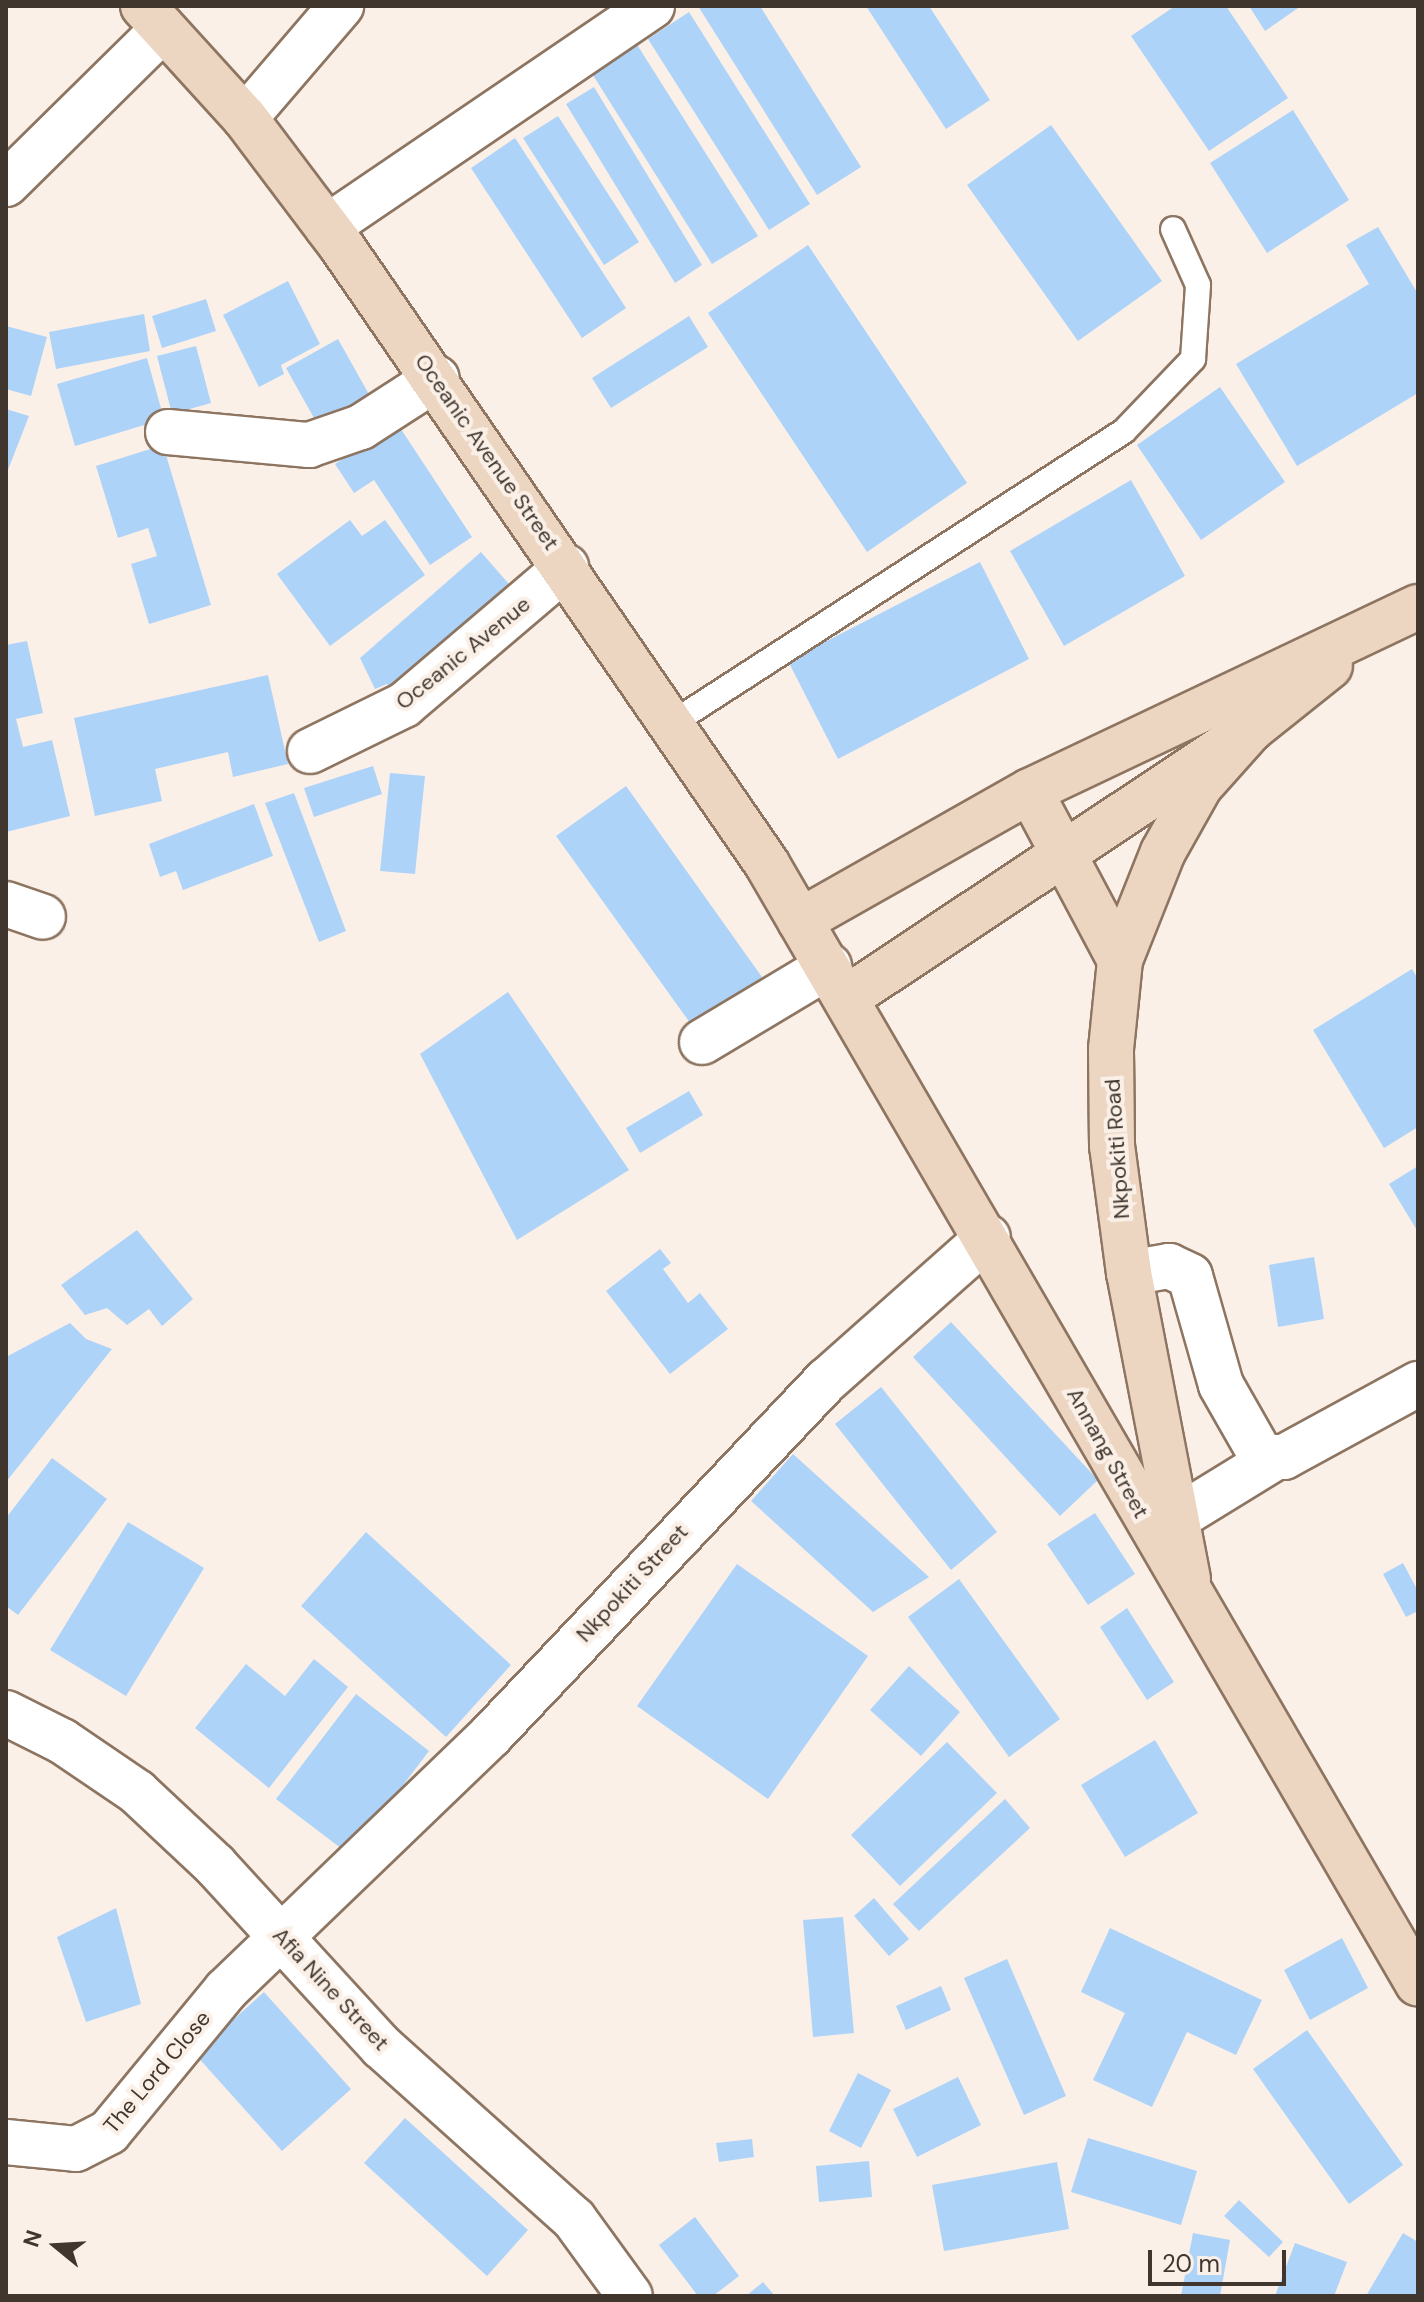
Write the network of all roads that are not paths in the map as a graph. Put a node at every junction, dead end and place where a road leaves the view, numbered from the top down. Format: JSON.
{"nodes":[{"id":1,"x":341,"y":6,"type":"edge"},
{"id":2,"x":652,"y":6,"type":"edge"},
{"id":3,"x":153,"y":18,"type":"edge"},
{"id":4,"x":245,"y":118,"type":"junction"},
{"id":5,"x":6,"y":184,"type":"edge"},
{"id":6,"x":327,"y":227,"type":"junction"},
{"id":7,"x":1173,"y":229,"type":"dead end"},
{"id":8,"x":437,"y":378,"type":"junction"},
{"id":9,"x":168,"y":432,"type":"dead end"},
{"id":10,"x":566,"y":567,"type":"junction"},
{"id":11,"x":1400,"y":616,"type":"edge"},
{"id":12,"x":671,"y":724,"type":"junction"},
{"id":13,"x":1251,"y":729,"type":"junction"},
{"id":14,"x":310,"y":751,"type":"dead end"},
{"id":15,"x":1030,"y":791,"type":"junction"},
{"id":16,"x":1063,"y":856,"type":"junction"},
{"id":17,"x":800,"y":921,"type":"junction"},
{"id":18,"x":1120,"y":960,"type":"junction"},
{"id":19,"x":838,"y":982,"type":"junction"},
{"id":20,"x":702,"y":1042,"type":"dead end"},
{"id":21,"x":988,"y":1237,"type":"junction"},
{"id":22,"x":1129,"y":1273,"type":"junction"},
{"id":23,"x":1418,"y":1384,"type":"edge"},
{"id":24,"x":1271,"y":1460,"type":"junction"},
{"id":25,"x":1180,"y":1516,"type":"junction"},
{"id":26,"x":1191,"y":1601,"type":"junction"},
{"id":27,"x":6,"y":1713,"type":"edge"},
{"id":28,"x":282,"y":1936,"type":"junction"},
{"id":29,"x":1418,"y":1984,"type":"edge"},
{"id":30,"x":6,"y":2142,"type":"edge"},
{"id":31,"x":630,"y":2296,"type":"edge"}],
"edges":[{"from":1,"to":4,"type":"street"},
{"from":2,"to":6,"type":"street"},
{"from":3,"to":4,"type":"main road","name":"Oceanic Avenue Street"},
{"from":3,"to":5,"type":"street"},
{"from":4,"to":6,"type":"main road","name":"Oceanic Avenue Street"},
{"from":6,"to":8,"type":"main road","name":"Oceanic Avenue Street"},
{"from":7,"to":12,"type":"lane"},
{"from":8,"to":9,"type":"street"},
{"from":8,"to":10,"type":"main road","name":"Oceanic Avenue Street"},
{"from":10,"to":12,"type":"main road","name":"Oceanic Avenue Street"},
{"from":10,"to":14,"type":"street","name":"Oceanic Avenue"},
{"from":11,"to":13,"type":"main road"},
{"from":11,"to":15,"type":"main road"},
{"from":12,"to":17,"type":"main road","name":"Oceanic Avenue Street"},
{"from":13,"to":16,"type":"main road"},
{"from":13,"to":18,"type":"main road","name":"Nkpokiti Road"},
{"from":15,"to":16,"type":"main road"},
{"from":15,"to":17,"type":"main road"},
{"from":16,"to":18,"type":"main road"},
{"from":16,"to":19,"type":"main road"},
{"from":17,"to":19,"type":"main road","name":"Annang Street"},
{"from":18,"to":22,"type":"main road","name":"Nkpokiti Road"},
{"from":19,"to":20,"type":"street"},
{"from":19,"to":21,"type":"main road","name":"Annang Street"},
{"from":21,"to":26,"type":"main road","name":"Annang Street"},
{"from":21,"to":28,"type":"street","name":"Nkpokiti Street"},
{"from":22,"to":24,"type":"street"},
{"from":22,"to":25,"type":"main road","name":"Nkpokiti Road"},
{"from":23,"to":24,"type":"street"},
{"from":24,"to":25,"type":"street"},
{"from":25,"to":26,"type":"main road","name":"Nkpokiti Road"},
{"from":26,"to":29,"type":"main road","name":"Annang Street"},
{"from":27,"to":28,"type":"street","name":"Afia Nine Street"},
{"from":28,"to":30,"type":"street","name":"The Lord Close"},
{"from":28,"to":31,"type":"street","name":"Afia Nine Street"}]}
